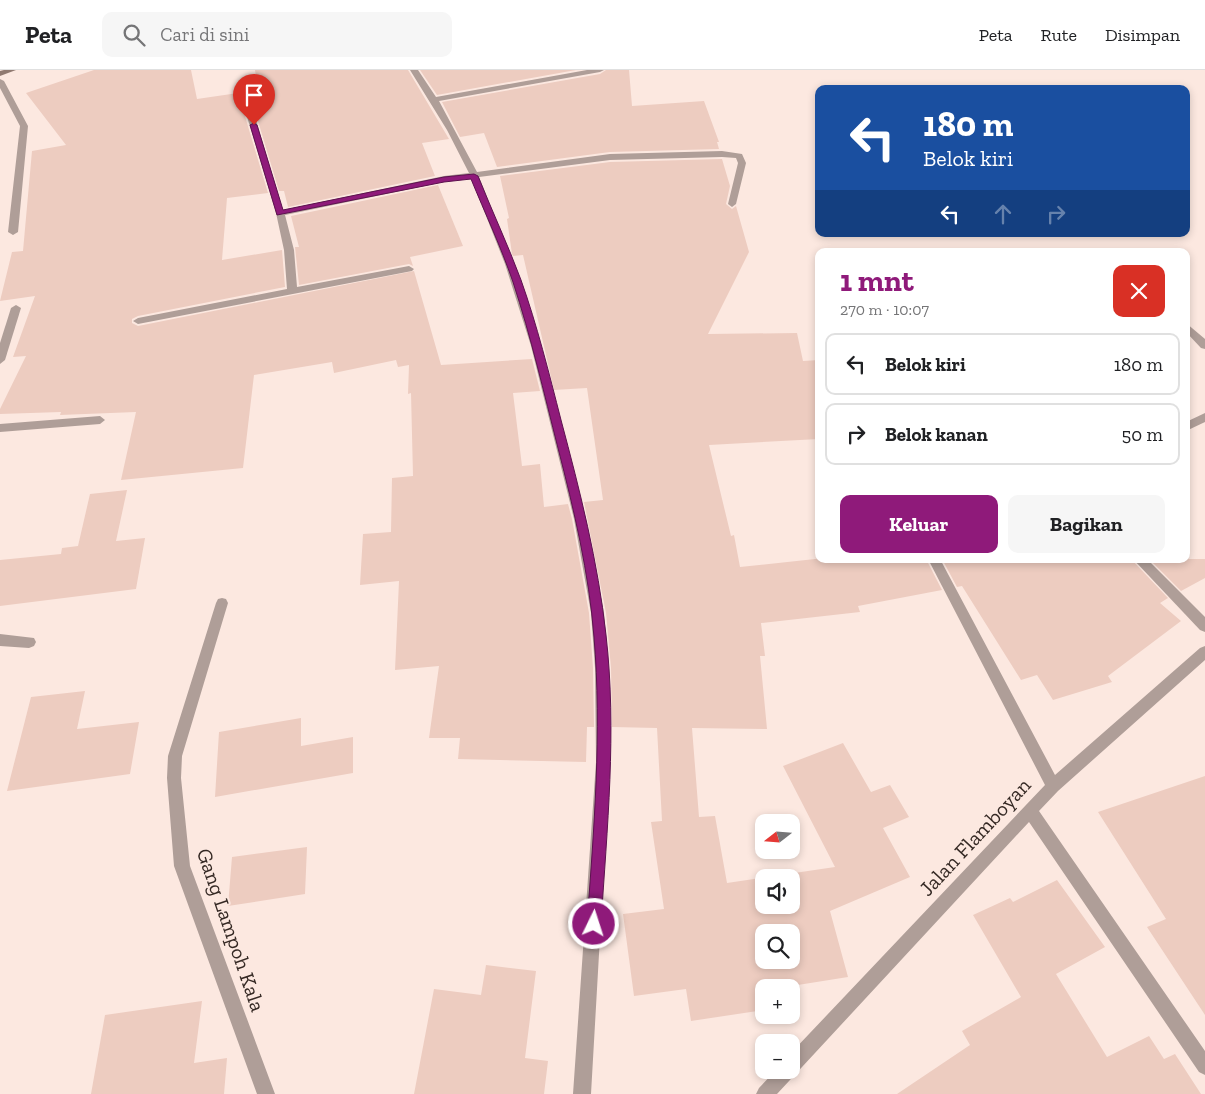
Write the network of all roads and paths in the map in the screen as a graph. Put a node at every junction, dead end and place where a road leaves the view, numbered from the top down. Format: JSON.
{"nodes":[{"id":1,"x":12,"y":70,"type":"edge"},
{"id":2,"x":414,"y":70,"type":"edge"},
{"id":3,"x":600,"y":70,"type":"edge"},
{"id":4,"x":0,"y":74,"type":"edge"},
{"id":5,"x":0,"y":81,"type":"edge"},
{"id":6,"x":243,"y":90,"type":"dead end"},
{"id":7,"x":435,"y":99,"type":"junction"},
{"id":8,"x":474,"y":176,"type":"junction"},
{"id":9,"x":732,"y":204,"type":"dead end"},
{"id":10,"x":280,"y":213,"type":"junction"},
{"id":11,"x":13,"y":232,"type":"dead end"},
{"id":12,"x":409,"y":269,"type":"dead end"},
{"id":13,"x":292,"y":291,"type":"junction"},
{"id":14,"x":16,"y":308,"type":"dead end"},
{"id":15,"x":138,"y":321,"type":"dead end"},
{"id":16,"x":1190,"y":330,"type":"edge"},
{"id":17,"x":1205,"y":345,"type":"edge"},
{"id":18,"x":0,"y":360,"type":"edge"},
{"id":19,"x":1205,"y":417,"type":"edge"},
{"id":20,"x":100,"y":420,"type":"dead end"},
{"id":21,"x":1190,"y":425,"type":"edge"},
{"id":22,"x":0,"y":428,"type":"edge"},
{"id":23,"x":936,"y":563,"type":"edge"},
{"id":24,"x":1143,"y":563,"type":"edge"},
{"id":25,"x":222,"y":602,"type":"dead end"},
{"id":26,"x":1205,"y":626,"type":"edge"},
{"id":27,"x":0,"y":640,"type":"edge"},
{"id":28,"x":29,"y":642,"type":"dead end"},
{"id":29,"x":1205,"y":652,"type":"edge"},
{"id":30,"x":1053,"y":786,"type":"junction"},
{"id":31,"x":1030,"y":810,"type":"junction"},
{"id":32,"x":800,"y":1056,"type":"edge"},
{"id":33,"x":1205,"y":1066,"type":"edge"},
{"id":34,"x":779,"y":1079,"type":"edge"},
{"id":35,"x":266,"y":1094,"type":"edge"},
{"id":36,"x":582,"y":1094,"type":"edge"},
{"id":37,"x":765,"y":1094,"type":"edge"}],
"edges":[{"from":1,"to":4,"type":"main road"},
{"from":2,"to":7,"type":"street"},
{"from":3,"to":7,"type":"street"},
{"from":5,"to":11,"type":"street"},
{"from":6,"to":10,"type":"street"},
{"from":7,"to":8,"type":"street"},
{"from":8,"to":9,"type":"street"},
{"from":8,"to":10,"type":"street"},
{"from":8,"to":36,"type":"street"},
{"from":10,"to":13,"type":"street"},
{"from":12,"to":13,"type":"street"},
{"from":13,"to":15,"type":"street"},
{"from":14,"to":18,"type":"street"},
{"from":16,"to":17,"type":"street"},
{"from":19,"to":21,"type":"street"},
{"from":20,"to":22,"type":"street"},
{"from":23,"to":30,"type":"street"},
{"from":24,"to":26,"type":"street"},
{"from":25,"to":35,"type":"street","name":"Gang Lampoh Kala"},
{"from":27,"to":28,"type":"street"},
{"from":29,"to":30,"type":"street","name":"Jalan Flamboyan"},
{"from":30,"to":31,"type":"street","name":"Jalan Flamboyan"},
{"from":31,"to":32,"type":"street","name":"Jalan Flamboyan"},
{"from":31,"to":33,"type":"street"},
{"from":34,"to":37,"type":"street"}]}
